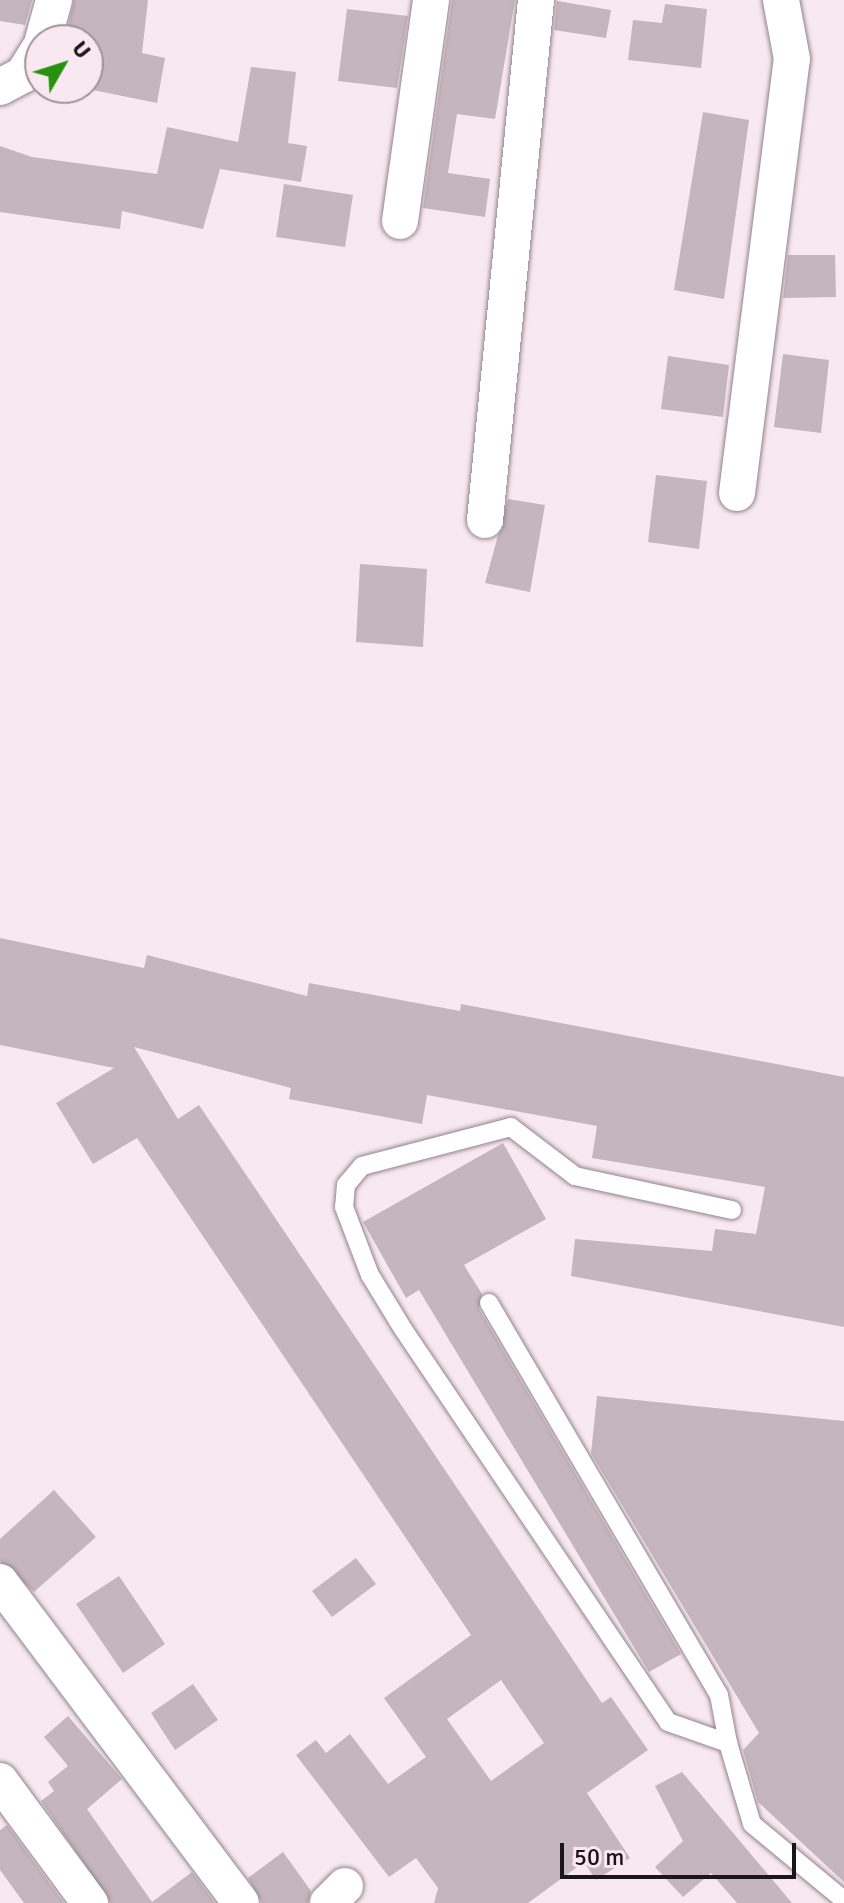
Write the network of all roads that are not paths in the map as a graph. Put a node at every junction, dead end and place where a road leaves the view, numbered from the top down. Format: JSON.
{"nodes":[{"id":1,"x":54,"y":0,"type":"edge"},
{"id":2,"x":431,"y":0,"type":"edge"},
{"id":3,"x":536,"y":0,"type":"edge"},
{"id":4,"x":781,"y":0,"type":"edge"},
{"id":5,"x":47,"y":24,"type":"edge"},
{"id":6,"x":24,"y":73,"type":"edge"},
{"id":7,"x":0,"y":87,"type":"edge"},
{"id":8,"x":400,"y":221,"type":"dead end"},
{"id":9,"x":737,"y":493,"type":"dead end"},
{"id":10,"x":485,"y":520,"type":"dead end"},
{"id":11,"x":732,"y":1210,"type":"dead end"},
{"id":12,"x":489,"y":1303,"type":"dead end"},
{"id":13,"x":0,"y":1582,"type":"edge"},
{"id":14,"x":728,"y":1743,"type":"junction"},
{"id":15,"x":0,"y":1781,"type":"edge"},
{"id":16,"x":844,"y":1900,"type":"edge"},
{"id":17,"x":90,"y":1903,"type":"edge"},
{"id":18,"x":241,"y":1903,"type":"edge"}],
"edges":[{"from":1,"to":5,"type":"street"},
{"from":2,"to":8,"type":"street"},
{"from":3,"to":10,"type":"street"},
{"from":4,"to":9,"type":"street"},
{"from":6,"to":7,"type":"street"},
{"from":11,"to":14,"type":"lane"},
{"from":12,"to":14,"type":"lane"},
{"from":13,"to":18,"type":"street"},
{"from":14,"to":16,"type":"lane"},
{"from":15,"to":17,"type":"street"}]}
